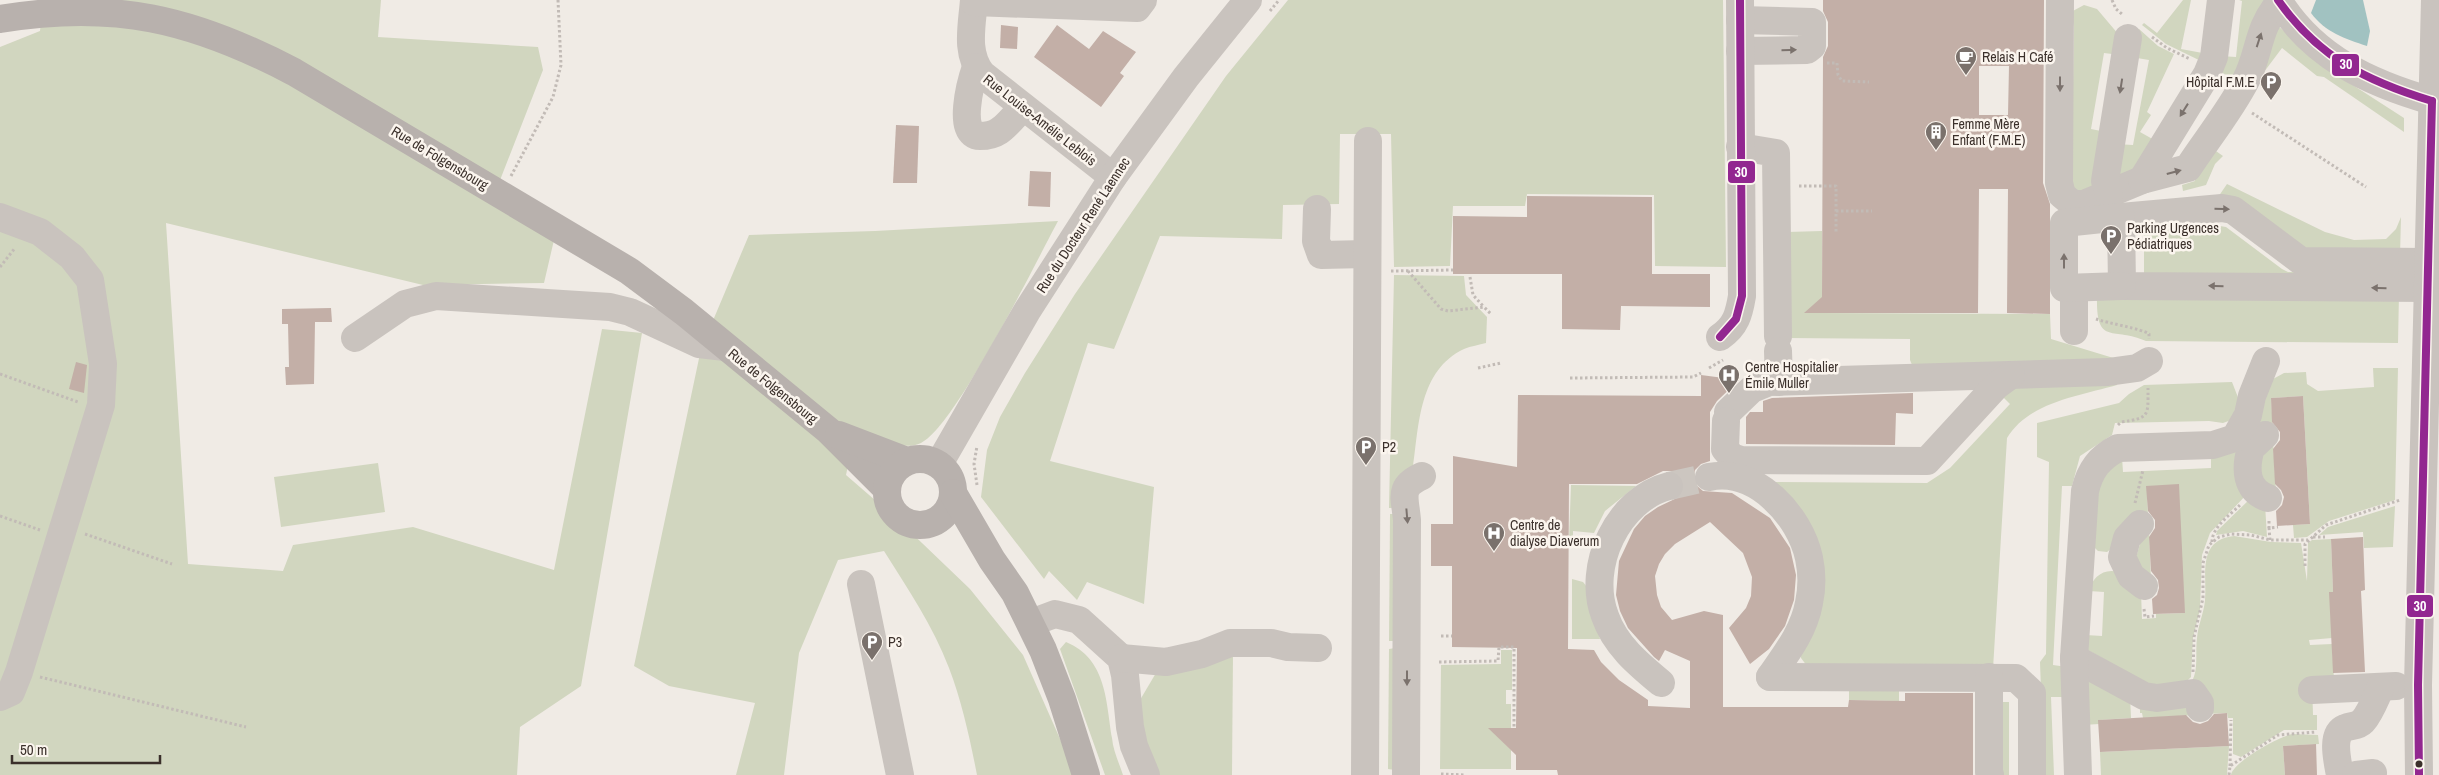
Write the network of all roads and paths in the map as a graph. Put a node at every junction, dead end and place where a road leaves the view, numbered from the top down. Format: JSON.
{"nodes":[{"id":1,"x":558,"y":0,"type":"edge"},
{"id":2,"x":1143,"y":0,"type":"edge"},
{"id":3,"x":1279,"y":0,"type":"edge"},
{"id":4,"x":2060,"y":0,"type":"edge"},
{"id":5,"x":2112,"y":0,"type":"edge"},
{"id":6,"x":2221,"y":0,"type":"edge"},
{"id":7,"x":2435,"y":0,"type":"edge"},
{"id":8,"x":974,"y":1,"type":"edge"},
{"id":9,"x":2278,"y":1,"type":"edge"},
{"id":10,"x":1086,"y":3,"type":"edge"},
{"id":11,"x":1257,"y":7,"type":"edge"},
{"id":12,"x":1740,"y":10,"type":"edge"},
{"id":13,"x":0,"y":19,"type":"edge"},
{"id":14,"x":2135,"y":30,"type":"junction"},
{"id":15,"x":1740,"y":51,"type":"junction"},
{"id":16,"x":2196,"y":62,"type":"dead end"},
{"id":17,"x":1832,"y":63,"type":"dead end"},
{"id":18,"x":976,"y":67,"type":"junction"},
{"id":19,"x":1869,"y":82,"type":"dead end"},
{"id":20,"x":2432,"y":101,"type":"junction"},
{"id":21,"x":1023,"y":107,"type":"junction"},
{"id":22,"x":2245,"y":108,"type":"dead end"},
{"id":23,"x":1368,"y":141,"type":"dead end"},
{"id":24,"x":1740,"y":147,"type":"junction"},
{"id":25,"x":1112,"y":177,"type":"junction"},
{"id":26,"x":2142,"y":180,"type":"junction"},
{"id":27,"x":1791,"y":186,"type":"dead end"},
{"id":28,"x":2366,"y":187,"type":"dead end"},
{"id":29,"x":502,"y":194,"type":"junction"},
{"id":30,"x":2115,"y":206,"type":"junction"},
{"id":31,"x":1317,"y":210,"type":"dead end"},
{"id":32,"x":1836,"y":211,"type":"junction"},
{"id":33,"x":1872,"y":211,"type":"dead end"},
{"id":34,"x":0,"y":217,"type":"edge"},
{"id":35,"x":1836,"y":233,"type":"dead end"},
{"id":36,"x":1367,"y":254,"type":"junction"},
{"id":37,"x":2431,"y":262,"type":"edge"},
{"id":38,"x":1453,"y":270,"type":"dead end"},
{"id":39,"x":1470,"y":277,"type":"dead end"},
{"id":40,"x":2122,"y":286,"type":"junction"},
{"id":41,"x":2074,"y":292,"type":"dead end"},
{"id":42,"x":1484,"y":307,"type":"junction"},
{"id":43,"x":1491,"y":314,"type":"dead end"},
{"id":44,"x":2084,"y":325,"type":"joint"},
{"id":45,"x":1720,"y":337,"type":"dead end"},
{"id":46,"x":355,"y":338,"type":"dead end"},
{"id":47,"x":725,"y":347,"type":"junction"},
{"id":48,"x":2266,"y":361,"type":"dead end"},
{"id":49,"x":2149,"y":363,"type":"junction"},
{"id":50,"x":1501,"y":364,"type":"dead end"},
{"id":51,"x":2432,"y":365,"type":"edge"},
{"id":52,"x":1478,"y":368,"type":"dead end"},
{"id":53,"x":1701,"y":373,"type":"dead end"},
{"id":54,"x":0,"y":374,"type":"edge"},
{"id":55,"x":2011,"y":375,"type":"junction"},
{"id":56,"x":1570,"y":378,"type":"dead end"},
{"id":57,"x":1778,"y":382,"type":"junction"},
{"id":58,"x":101,"y":405,"type":"junction"},
{"id":59,"x":828,"y":431,"type":"junction"},
{"id":60,"x":2118,"y":433,"type":"dead end"},
{"id":61,"x":981,"y":438,"type":"dead end"},
{"id":62,"x":2251,"y":440,"type":"junction"},
{"id":63,"x":906,"y":461,"type":"junction"},
{"id":64,"x":939,"y":464,"type":"junction"},
{"id":65,"x":1740,"y":469,"type":"junction"},
{"id":66,"x":2142,"y":473,"type":"dead end"},
{"id":67,"x":1422,"y":476,"type":"dead end"},
{"id":68,"x":1710,"y":477,"type":"tunnel mouth"},
{"id":69,"x":1669,"y":486,"type":"tunnel mouth"},
{"id":70,"x":887,"y":489,"type":"junction"},
{"id":71,"x":966,"y":492,"type":"junction"},
{"id":72,"x":2261,"y":494,"type":"joint"},
{"id":73,"x":2400,"y":500,"type":"dead end"},
{"id":74,"x":0,"y":516,"type":"edge"},
{"id":75,"x":2138,"y":517,"type":"joint"},
{"id":76,"x":2430,"y":520,"type":"edge"},
{"id":77,"x":933,"y":522,"type":"junction"},
{"id":78,"x":2278,"y":527,"type":"dead end"},
{"id":79,"x":61,"y":532,"type":"junction"},
{"id":80,"x":2312,"y":537,"type":"junction"},
{"id":81,"x":2325,"y":537,"type":"dead end"},
{"id":82,"x":2270,"y":540,"type":"junction"},
{"id":83,"x":2308,"y":540,"type":"junction"},
{"id":84,"x":2212,"y":542,"type":"junction"},
{"id":85,"x":2122,"y":557,"type":"junction"},
{"id":86,"x":992,"y":560,"type":"junction"},
{"id":87,"x":172,"y":564,"type":"dead end"},
{"id":88,"x":2305,"y":566,"type":"dead end"},
{"id":89,"x":2080,"y":570,"type":"junction"},
{"id":90,"x":860,"y":584,"type":"dead end"},
{"id":91,"x":2144,"y":586,"type":"dead end"},
{"id":92,"x":2154,"y":616,"type":"dead end"},
{"id":93,"x":2147,"y":617,"type":"dead end"},
{"id":94,"x":1030,"y":623,"type":"junction"},
{"id":95,"x":1441,"y":636,"type":"dead end"},
{"id":96,"x":1452,"y":636,"type":"dead end"},
{"id":97,"x":1318,"y":648,"type":"dead end"},
{"id":98,"x":1120,"y":658,"type":"junction"},
{"id":99,"x":2074,"y":658,"type":"junction"},
{"id":100,"x":1439,"y":662,"type":"dead end"},
{"id":101,"x":19,"y":672,"type":"junction"},
{"id":102,"x":1989,"y":678,"type":"junction"},
{"id":103,"x":1661,"y":683,"type":"dead end"},
{"id":104,"x":2418,"y":685,"type":"junction"},
{"id":105,"x":2381,"y":687,"type":"junction"},
{"id":106,"x":2312,"y":690,"type":"dead end"},
{"id":107,"x":0,"y":697,"type":"edge"},
{"id":108,"x":2190,"y":702,"type":"joint"},
{"id":109,"x":2230,"y":720,"type":"dead end"},
{"id":110,"x":246,"y":727,"type":"dead end"},
{"id":111,"x":1514,"y":727,"type":"dead end"},
{"id":112,"x":2317,"y":732,"type":"dead end"},
{"id":113,"x":2230,"y":766,"type":"junction"},
{"id":114,"x":1441,"y":774,"type":"edge"},
{"id":115,"x":900,"y":775,"type":"edge"},
{"id":116,"x":1086,"y":775,"type":"edge"},
{"id":117,"x":1146,"y":775,"type":"edge"},
{"id":118,"x":1365,"y":775,"type":"edge"},
{"id":119,"x":1406,"y":775,"type":"edge"},
{"id":120,"x":1454,"y":775,"type":"edge"},
{"id":121,"x":1466,"y":775,"type":"edge"},
{"id":122,"x":1990,"y":775,"type":"edge"},
{"id":123,"x":2032,"y":775,"type":"edge"},
{"id":124,"x":2078,"y":775,"type":"edge"},
{"id":125,"x":2229,"y":775,"type":"edge"},
{"id":126,"x":2340,"y":775,"type":"edge"},
{"id":127,"x":2419,"y":775,"type":"edge"}],
"edges":[{"from":1,"to":29,"type":"path"},
{"from":2,"to":10,"type":"street"},
{"from":3,"to":11,"type":"path"},
{"from":4,"to":30,"type":"street","one_way":true},
{"from":5,"to":14,"type":"path"},
{"from":6,"to":26,"type":"street","one_way":true},
{"from":7,"to":20,"type":"street"},
{"from":8,"to":10,"type":"street"},
{"from":8,"to":18,"type":"street","name":"Rue Louise-Amélie Leblois"},
{"from":9,"to":20,"type":"street"},
{"from":26,"to":9,"type":"street","one_way":true},
{"from":11,"to":25,"type":"street","name":"Rue du Docteur René Laennec"},
{"from":12,"to":15,"type":"street"},
{"from":15,"to":12,"type":"street","one_way":true},
{"from":13,"to":29,"type":"main road","name":"Rue de Folgensbourg"},
{"from":14,"to":16,"type":"path"},
{"from":14,"to":30,"type":"street","one_way":true},
{"from":15,"to":24,"type":"street"},
{"from":17,"to":19,"type":"path"},
{"from":18,"to":21,"type":"street","name":"Rue Louise-Amélie Leblois"},
{"from":18,"to":21,"type":"street"},
{"from":20,"to":37,"type":"street"},
{"from":21,"to":25,"type":"street","name":"Rue Louise-Amélie Leblois"},
{"from":22,"to":28,"type":"path"},
{"from":23,"to":36,"type":"street"},
{"from":24,"to":45,"type":"street"},
{"from":24,"to":57,"type":"street"},
{"from":25,"to":64,"type":"street","name":"Rue du Docteur René Laennec"},
{"from":26,"to":30,"type":"street"},
{"from":27,"to":32,"type":"path"},
{"from":29,"to":47,"type":"main road","name":"Rue de Folgensbourg"},
{"from":30,"to":37,"type":"street","one_way":true},
{"from":30,"to":40,"type":"street"},
{"from":40,"to":30,"type":"street","one_way":true,"bridge":true},
{"from":31,"to":36,"type":"street"},
{"from":32,"to":33,"type":"path"},
{"from":32,"to":35,"type":"path"},
{"from":34,"to":58,"type":"street"},
{"from":36,"to":118,"type":"street"},
{"from":37,"to":40,"type":"street","one_way":true},
{"from":37,"to":51,"type":"street"},
{"from":38,"to":42,"type":"path"},
{"from":39,"to":42,"type":"path"},
{"from":41,"to":44,"type":"street"},
{"from":42,"to":43,"type":"path"},
{"from":44,"to":49,"type":"path"},
{"from":46,"to":47,"type":"street"},
{"from":47,"to":59,"type":"main road","name":"Rue de Folgensbourg"},
{"from":48,"to":62,"type":"street"},
{"from":49,"to":55,"type":"street"},
{"from":49,"to":60,"type":"path"},
{"from":50,"to":52,"type":"path"},
{"from":51,"to":76,"type":"street"},
{"from":53,"to":56,"type":"path"},
{"from":54,"to":58,"type":"path"},
{"from":55,"to":57,"type":"street"},
{"from":55,"to":65,"type":"street"},
{"from":57,"to":65,"type":"street"},
{"from":58,"to":79,"type":"street"},
{"from":59,"to":63,"type":"main road","name":"Rue de Folgensbourg"},
{"from":59,"to":70,"type":"main road","name":"Rue de Folgensbourg"},
{"from":61,"to":71,"type":"path"},
{"from":62,"to":72,"type":"street"},
{"from":62,"to":89,"type":"street"},
{"from":63,"to":64,"type":"main road"},
{"from":63,"to":70,"type":"main road"},
{"from":64,"to":71,"type":"main road"},
{"from":65,"to":68,"type":"street"},
{"from":65,"to":102,"type":"street"},
{"from":66,"to":75,"type":"path"},
{"from":67,"to":119,"type":"street","one_way":true},
{"from":69,"to":103,"type":"street"},
{"from":70,"to":77,"type":"main road"},
{"from":71,"to":77,"type":"main road"},
{"from":71,"to":86,"type":"main road"},
{"from":72,"to":84,"type":"path"},
{"from":73,"to":80,"type":"path"},
{"from":74,"to":79,"type":"path"},
{"from":75,"to":85,"type":"street"},
{"from":76,"to":104,"type":"street"},
{"from":77,"to":86,"type":"main road"},
{"from":78,"to":82,"type":"path"},
{"from":79,"to":87,"type":"path"},
{"from":79,"to":101,"type":"street"},
{"from":80,"to":81,"type":"path"},
{"from":80,"to":83,"type":"path"},
{"from":82,"to":83,"type":"path"},
{"from":82,"to":84,"type":"path"},
{"from":83,"to":88,"type":"path"},
{"from":84,"to":108,"type":"path"},
{"from":85,"to":89,"type":"street"},
{"from":85,"to":91,"type":"street"},
{"from":86,"to":94,"type":"main road"},
{"from":89,"to":99,"type":"street"},
{"from":90,"to":115,"type":"street"},
{"from":92,"to":93,"type":"path"},
{"from":94,"to":98,"type":"street"},
{"from":94,"to":116,"type":"main road"},
{"from":95,"to":96,"type":"path"},
{"from":97,"to":98,"type":"street"},
{"from":98,"to":117,"type":"street"},
{"from":99,"to":108,"type":"street"},
{"from":99,"to":124,"type":"street"},
{"from":100,"to":111,"type":"path"},
{"from":101,"to":107,"type":"street"},
{"from":101,"to":110,"type":"path"},
{"from":102,"to":122,"type":"street"},
{"from":102,"to":123,"type":"street"},
{"from":104,"to":105,"type":"street"},
{"from":104,"to":127,"type":"street"},
{"from":105,"to":106,"type":"street"},
{"from":105,"to":126,"type":"street"},
{"from":109,"to":113,"type":"path"},
{"from":112,"to":113,"type":"path"},
{"from":113,"to":125,"type":"path"},
{"from":114,"to":120,"type":"path"},
{"from":120,"to":121,"type":"path"}]}
